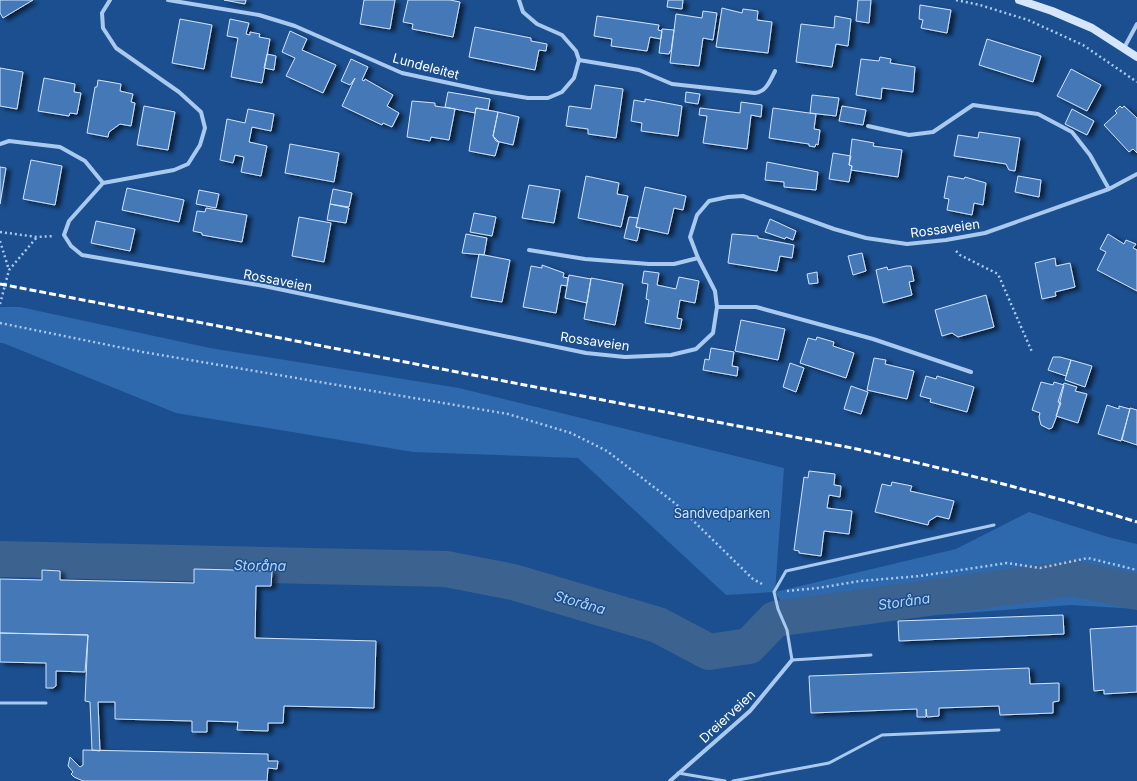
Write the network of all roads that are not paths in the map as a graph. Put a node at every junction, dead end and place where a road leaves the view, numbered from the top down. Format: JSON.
{"nodes":[{"id":1,"x":110,"y":0,"type":"edge"},
{"id":2,"x":168,"y":0,"type":"edge"},
{"id":3,"x":519,"y":0,"type":"edge"},
{"id":4,"x":1019,"y":0,"type":"edge"},
{"id":5,"x":1137,"y":24,"type":"edge"},
{"id":6,"x":1124,"y":48,"type":"junction"},
{"id":7,"x":1137,"y":57,"type":"edge"},
{"id":8,"x":579,"y":60,"type":"junction"},
{"id":9,"x":774,"y":71,"type":"dead end"},
{"id":10,"x":868,"y":126,"type":"dead end"},
{"id":11,"x":0,"y":144,"type":"edge"},
{"id":12,"x":1137,"y":174,"type":"edge"},
{"id":13,"x":103,"y":183,"type":"junction"},
{"id":14,"x":1109,"y":189,"type":"junction"},
{"id":15,"x":529,"y":250,"type":"dead end"},
{"id":16,"x":698,"y":258,"type":"junction"},
{"id":17,"x":717,"y":307,"type":"junction"},
{"id":18,"x":971,"y":372,"type":"dead end"},
{"id":19,"x":994,"y":524,"type":"dead end"},
{"id":20,"x":871,"y":655,"type":"dead end"},
{"id":21,"x":792,"y":660,"type":"junction"},
{"id":22,"x":0,"y":703,"type":"edge"},
{"id":23,"x":46,"y":703,"type":"dead end"},
{"id":24,"x":999,"y":730,"type":"dead end"},
{"id":25,"x":678,"y":773,"type":"junction"},
{"id":26,"x":670,"y":781,"type":"edge"},
{"id":27,"x":725,"y":781,"type":"edge"},
{"id":28,"x":733,"y":781,"type":"edge"}],
"edges":[{"from":1,"to":13,"type":"street"},
{"from":2,"to":8,"type":"street","name":"Lundeleitet"},
{"from":3,"to":8,"type":"street"},
{"from":4,"to":6,"type":"main road"},
{"from":5,"to":6,"type":"street"},
{"from":6,"to":7,"type":"main road"},
{"from":8,"to":9,"type":"street"},
{"from":10,"to":14,"type":"street"},
{"from":11,"to":13,"type":"street"},
{"from":12,"to":14,"type":"street","name":"Rossaveien"},
{"from":13,"to":17,"type":"street","name":"Rossaveien"},
{"from":14,"to":16,"type":"street","name":"Rossaveien"},
{"from":15,"to":16,"type":"street"},
{"from":16,"to":17,"type":"street","name":"Rossaveien"},
{"from":17,"to":18,"type":"street"},
{"from":19,"to":21,"type":"lane"},
{"from":20,"to":21,"type":"lane"},
{"from":21,"to":25,"type":"street","name":"Dreierveien"},
{"from":22,"to":23,"type":"lane"},
{"from":24,"to":28,"type":"lane"},
{"from":25,"to":26,"type":"street","name":"Dreierveien"},
{"from":25,"to":27,"type":"lane"}]}
